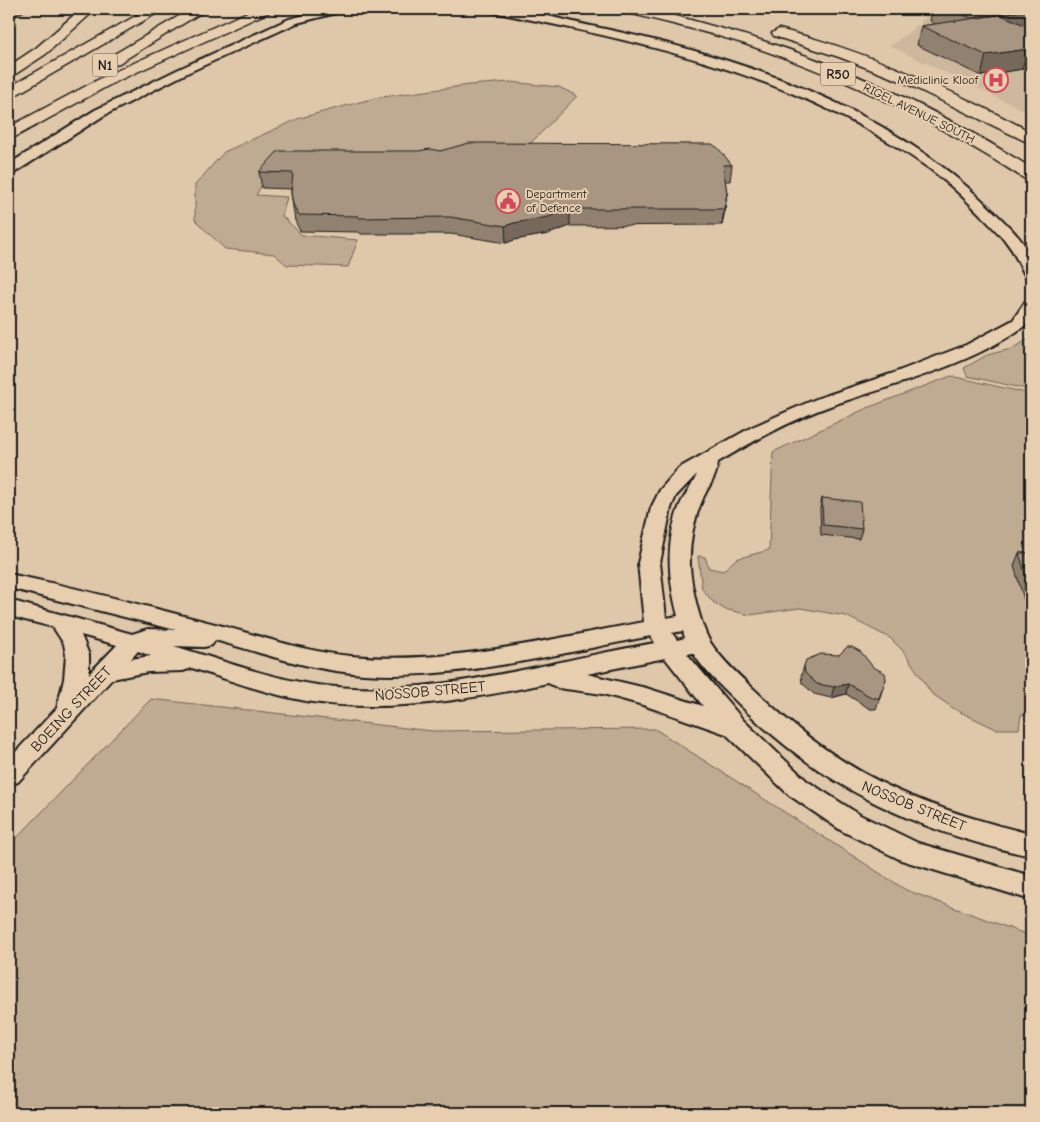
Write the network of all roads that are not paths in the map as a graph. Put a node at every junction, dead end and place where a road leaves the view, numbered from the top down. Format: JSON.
{"nodes":[{"id":1,"x":89,"y":9,"type":"edge"},
{"id":2,"x":157,"y":9,"type":"edge"},
{"id":3,"x":200,"y":9,"type":"edge"},
{"id":4,"x":264,"y":9,"type":"edge"},
{"id":5,"x":340,"y":9,"type":"edge"},
{"id":6,"x":492,"y":9,"type":"edge"},
{"id":7,"x":630,"y":9,"type":"edge"},
{"id":8,"x":765,"y":28,"type":"dead end"},
{"id":9,"x":9,"y":72,"type":"edge"},
{"id":10,"x":9,"y":93,"type":"edge"},
{"id":11,"x":9,"y":121,"type":"edge"},
{"id":12,"x":9,"y":134,"type":"edge"},
{"id":13,"x":1031,"y":139,"type":"edge"},
{"id":14,"x":9,"y":170,"type":"edge"},
{"id":15,"x":1031,"y":175,"type":"edge"},
{"id":16,"x":1031,"y":274,"type":"edge"},
{"id":17,"x":1031,"y":305,"type":"edge"},
{"id":18,"x":709,"y":459,"type":"junction"},
{"id":19,"x":9,"y":581,"type":"edge"},
{"id":20,"x":48,"y":590,"type":"junction"},
{"id":21,"x":19,"y":611,"type":"edge"},
{"id":22,"x":62,"y":623,"type":"junction"},
{"id":23,"x":656,"y":627,"type":"junction"},
{"id":24,"x":696,"y":633,"type":"junction"},
{"id":25,"x":133,"y":642,"type":"junction"},
{"id":26,"x":263,"y":646,"type":"junction"},
{"id":27,"x":671,"y":649,"type":"junction"},
{"id":28,"x":203,"y":663,"type":"junction"},
{"id":29,"x":106,"y":672,"type":"junction"},
{"id":30,"x":533,"y":677,"type":"junction"},
{"id":31,"x":68,"y":711,"type":"junction"},
{"id":32,"x":735,"y":728,"type":"junction"},
{"id":33,"x":9,"y":775,"type":"edge"},
{"id":34,"x":1031,"y":845,"type":"edge"},
{"id":35,"x":1031,"y":888,"type":"edge"}],
"edges":[{"from":1,"to":9,"type":"main road"},
{"from":2,"to":10,"type":"main road","number":"N1"},
{"from":3,"to":11,"type":"main road","number":"N1"},
{"from":4,"to":12,"type":"main road"},
{"from":5,"to":14,"type":"street"},
{"from":6,"to":16,"type":"street"},
{"from":7,"to":15,"type":"main road","name":"RIGEL AVENUE SOUTH","number":"R50"},
{"from":8,"to":13,"type":"main road","name":"RIGEL AVENUE SOUTH","number":"R50"},
{"from":17,"to":18,"type":"street"},
{"from":18,"to":23,"type":"street"},
{"from":18,"to":24,"type":"street"},
{"from":19,"to":20,"type":"street"},
{"from":20,"to":25,"type":"street"},
{"from":20,"to":26,"type":"street"},
{"from":21,"to":22,"type":"street","name":"NOSSOB STREET"},
{"from":22,"to":25,"type":"street","name":"NOSSOB STREET"},
{"from":22,"to":31,"type":"street"},
{"from":23,"to":24,"type":"street","name":"NOSSOB STREET"},
{"from":23,"to":26,"type":"street","name":"NOSSOB STREET"},
{"from":23,"to":27,"type":"street"},
{"from":24,"to":27,"type":"street","name":"NOSSOB STREET"},
{"from":24,"to":34,"type":"street","name":"NOSSOB STREET"},
{"from":25,"to":26,"type":"street"},
{"from":25,"to":28,"type":"street","name":"NOSSOB STREET"},
{"from":25,"to":29,"type":"street","name":"BOEING STREET"},
{"from":27,"to":30,"type":"street","name":"NOSSOB STREET"},
{"from":27,"to":32,"type":"street"},
{"from":28,"to":29,"type":"street"},
{"from":28,"to":30,"type":"street","name":"NOSSOB STREET"},
{"from":29,"to":31,"type":"street","name":"BOEING STREET"},
{"from":30,"to":32,"type":"street"},
{"from":31,"to":33,"type":"street","name":"BOEING STREET"},
{"from":32,"to":35,"type":"street"}]}
